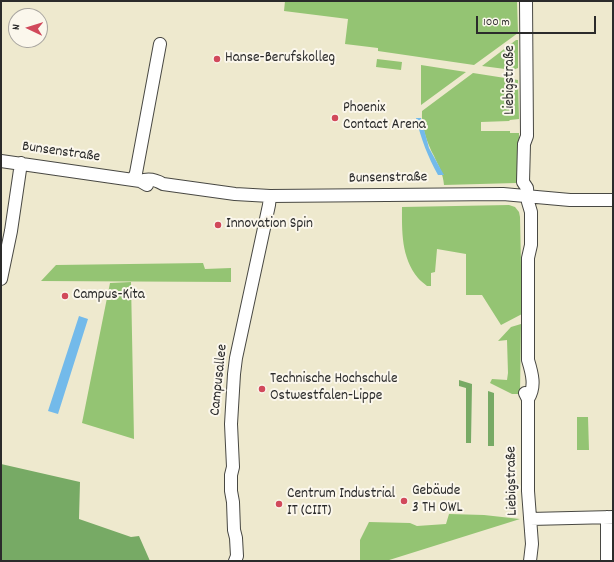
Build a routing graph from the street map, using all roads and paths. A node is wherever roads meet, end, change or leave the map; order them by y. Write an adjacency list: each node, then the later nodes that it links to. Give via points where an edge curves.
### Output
1 (526, 1): 6 (street, Liebigstraße, via 528,136 524,144 523,182)
2 (160, 44): 5 (street, via 136,173)
3 (1, 161): 4 (street, Bunsenstraße)
4 (21, 163): 5 (street, Bunsenstraße); 9 (street)
5 (137, 180): 7 (street, Bunsenstraße, via 150,186 163,184)
6 (527, 196): 7 (street, Bunsenstraße, via 503,194); 8 (street, Bunsenstraße); 11 (street, Liebigstraße, via 524,211 524,247 528,258 528,360 524,373 528,399)
7 (270, 200): 12 (street, Campusallee, via 234,374 231,491 236,538)
8 (613, 200)
9 (1, 278)
10 (610, 517): 11 (street); 14 (street)
11 (530, 519): 13 (street, Liebigstraße)
12 (235, 561)
13 (530, 561)
14 (607, 561)

